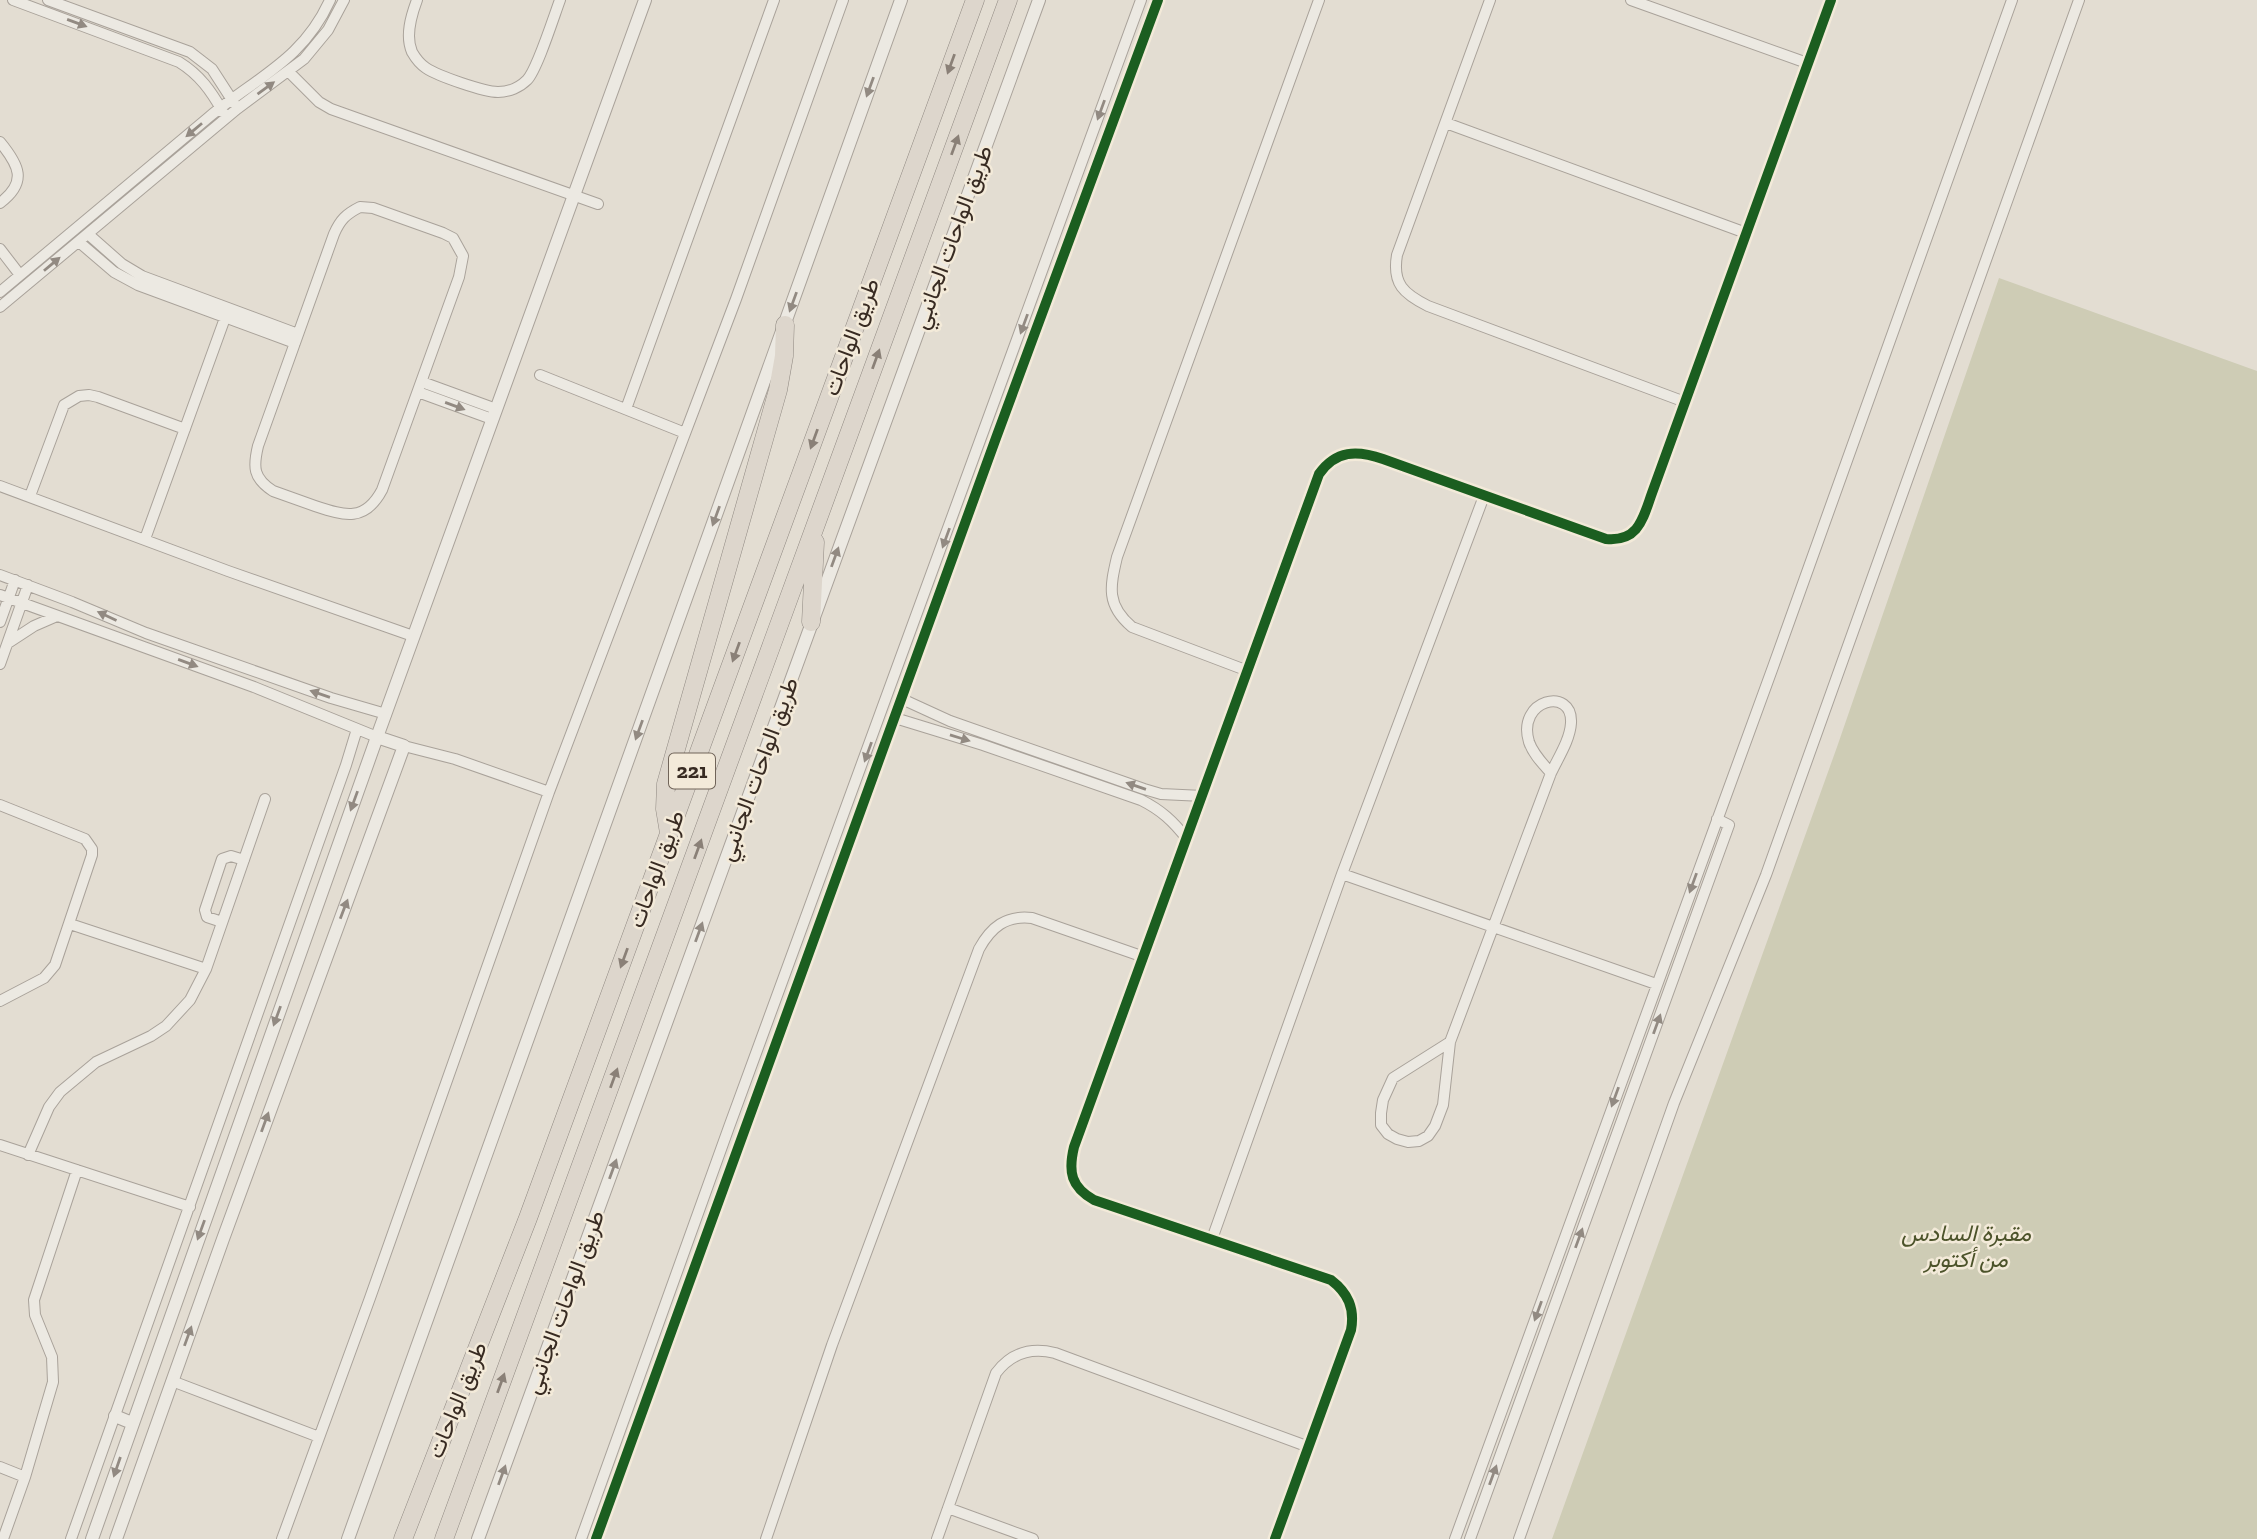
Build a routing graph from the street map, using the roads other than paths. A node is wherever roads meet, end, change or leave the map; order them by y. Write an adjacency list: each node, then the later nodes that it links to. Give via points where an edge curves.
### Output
1 (13, 0): 23 (street, one-way to 23)
2 (48, 0): 22 (street)
3 (330, 0): 28 (street, via 296,51)
4 (344, 0): 25 (street, via 317,45)
5 (417, 0): 6 (street, via 409,40 418,61 436,73 499,92 516,88 530,77)
6 (560, 0)
7 (645, 0): 33 (street)
8 (774, 0): 52 (street)
9 (843, 0): 55 (street)
10 (975, 0): 85 (highway, طريق الواحات / 221, one-way to 85)
11 (1008, 0): 59 (highway, طريق الواحات / 221, one-way to 11)
12 (1039, 0): 68 (street, طريق الواحات الجانبي, one-way to 12)
13 (1141, 0): 26 (street)
14 (1158, 0): 27 (street)
15 (1319, 0): 72 (street, via 1111,580 1114,603 1132,628)
16 (1490, 0): 31 (street)
17 (1631, 0): 24 (street)
18 (1831, 0): 24 (street)
19 (2012, 0): 41 (street)
20 (2079, 0): 137 (street, via 1766,875 1674,1103)
21 (896, 3): 47 (street, one-way to 47)
22 (178, 46): 23 (street); 28 (street, via 205,62)
23 (173, 59): 29 (street, via 199,76)
24 (1807, 64): 36 (street)
25 (289, 72): 28 (street, one-way to 25); 33 (street, via 331,109)
26 (1112, 79): 27 (street); 89 (street, one-way to 89)
27 (1127, 85): 73 (street)
28 (234, 104): 29 (street); 30 (street)
29 (220, 107): 30 (street); 40 (street, one-way to 40)
30 (227, 118): 37 (street)
31 (1446, 124): 36 (street); 51 (street, via 1397,255 1396,274 1408,295)
32 (0, 142): 34 (street, via 17,165 18,175 13,192)
33 (574, 195): 35 (street); 53 (street)
34 (0, 203)
35 (598, 204)
36 (1746, 233): 51 (street)
37 (88, 234): 38 (street); 42 (street, via 122,264)
38 (79, 242): 42 (street, via 123,278); 45 (street, one-way to 38)
39 (0, 249): 40 (street)
40 (20, 275): 43 (street)
41 (1908, 288): 44 (street); 84 (street)
42 (164, 290): 46 (street); 48 (street)
43 (0, 292)
44 (1921, 293)
45 (0, 307)
46 (225, 318): 48 (street); 54 (street)
47 (785, 325): 85 (highway, via 778,390 666,784); 124 (street, one-way to 124)
48 (297, 338): 50 (street, via 254,462 256,474 273,491 341,514 367,510 382,490); 50 (street, via 334,234 347,213 373,208 443,233 460,247 462,267)
49 (540, 374): 52 (street)
50 (420, 387): 53 (street)
51 (1685, 401): 58 (street, via 1640,524 1630,536 1606,539)
52 (626, 409): 55 (street)
53 (494, 414): 69 (street)
54 (186, 429): 57 (street, via 98,397 71,399); 60 (street)
55 (685, 433): 80 (street)
56 (0, 486): 57 (street)
57 (30, 496): 60 (street)
58 (1484, 496): 72 (street, via 1374,456 1360,453 1334,458 1319,474); 88 (street)
59 (816, 522): 68 (highway); 108 (highway, طريق الواحات / 221, one-way to 59)
60 (145, 539): 69 (street)
61 (0, 575): 62 (street)
62 (15, 580): 63 (street); 64 (street)
63 (28, 585): 65 (street); 74 (street, one-way to 63, via 146,633)
64 (4, 596): 65 (street); 67 (street)
65 (22, 603): 66 (street); 70 (street)
66 (57, 616): 70 (street); 76 (street, one-way to 76)
67 (0, 622)
68 (811, 622): 128 (street, طريق الواحات الجانبي, one-way to 68)
69 (413, 636): 74 (street)
70 (8, 643): 71 (street)
71 (0, 664)
72 (1248, 671): 81 (street)
73 (902, 699): 75 (street); 81 (street, one-way to 73, via 1144,789 950,721)
74 (386, 714): 77 (street)
75 (895, 718): 86 (street, one-way to 86, via 1141,800 1173,821); 90 (street)
76 (357, 729): 77 (street); 104 (street)
77 (377, 737): 78 (street); 112 (street, one-way to 112)
78 (404, 746): 80 (street); 110 (street, one-way to 78)
79 (1551, 773): 79 (street, via 1533,752 1527,733 1535,707 1555,701 1567,709 1571,723); 93 (street)
80 (549, 792): 113 (street)
81 (1203, 796): 86 (street)
82 (265, 799): 87 (street)
83 (0, 805): 92 (street, via 89,844 92,861)
84 (1717, 820): 96 (street, one-way to 96); 106 (street, one-way to 84, via 1729,825)
85 (669, 835): 107 (highway, طريق الواحات / 221, one-way to 107)
86 (1186, 839): 94 (street)
87 (244, 860): 91 (street); 91 (street, via 222,859 205,910 207,917)
88 (1342, 874): 93 (street); 109 (street)
89 (809, 911): 90 (street); 99 (street)
90 (824, 916): 100 (street)
91 (222, 922): 95 (street)
92 (70, 924): 95 (street); 97 (street, via 51,972)
93 (1492, 927): 96 (street); 98 (street)
94 (1144, 957): 109 (street, via 1074,1147 1071,1170 1083,1194 1094,1200); 131 (street, via 1032,918 1007,919 985,936 832,1345)
95 (206, 969): 102 (street, via 190,1000 166,1026 96,1062 60,1092)
96 (1656, 984): 105 (street, one-way to 105)
97 (1, 1000)
98 (1450, 1042): 98 (street, via 1393,1078 1381,1113 1381,1125 1388,1134 1419,1141 1435,1126 1443,1105)
99 (729, 1127): 100 (street); 129 (street)
100 (744, 1134): 130 (street)
101 (0, 1145): 102 (street)
102 (28, 1155): 103 (street)
103 (76, 1170): 104 (street); 116 (street, via 33,1300 54,1370)
104 (190, 1207): 111 (street)
105 (1575, 1210): 106 (street); 135 (street, one-way to 135)
106 (1588, 1215): 136 (street, one-way to 106)
107 (528, 1218): 108 (highway, via 538,1229); 118 (highway, طريق الواحات / 221)
108 (559, 1228): 127 (highway, طريق الواحات / 221, one-way to 108)
109 (1212, 1239): 114 (street, via 1331,1280 1351,1305 1352,1330)
110 (172, 1381): 113 (street); 122 (street)
111 (115, 1416): 112 (street); 120 (street)
112 (132, 1423): 121 (street, one-way to 121)
113 (318, 1437): 123 (street)
114 (1309, 1447): 117 (street, via 1055,1353 1034,1350 1009,1360 996,1373); 134 (street)
115 (0, 1467): 116 (street)
116 (25, 1477): 119 (street)
117 (948, 1508): 132 (street); 133 (street)
118 (411, 1516): 125 (highway); 126 (highway, طريق الواحات / 221)
119 (3, 1539)
120 (71, 1539)
121 (92, 1539)
122 (116, 1539)
123 (282, 1539)
124 (348, 1539)
125 (398, 1539)
126 (403, 1539)
127 (443, 1539)
128 (478, 1539)
129 (581, 1539)
130 (596, 1539)
131 (766, 1539)
132 (937, 1539)
133 (1034, 1539)
134 (1275, 1539)
135 (1455, 1539)
136 (1470, 1539)
137 (1519, 1539)

